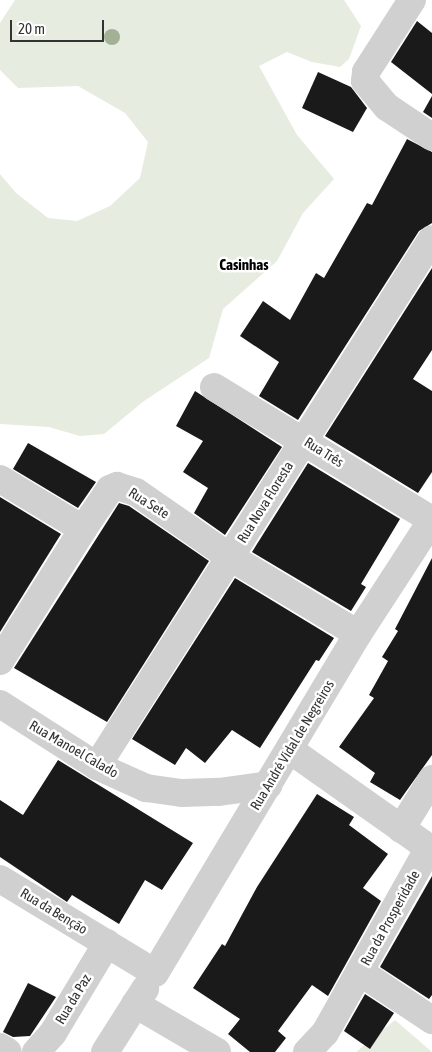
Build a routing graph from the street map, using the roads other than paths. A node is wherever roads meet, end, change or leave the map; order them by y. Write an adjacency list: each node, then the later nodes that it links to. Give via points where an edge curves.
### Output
1 (412, 0): 2 (street, via 366,72 368,88 378,100)
2 (432, 137)
3 (432, 239): 5 (street, Rua Nova Floresta)
4 (214, 387): 5 (street, Rua Três)
5 (304, 439): 7 (street, Rua Três); 9 (street, Rua Nova Floresta)
6 (0, 480): 8 (street)
7 (432, 520): 10 (street, Rua André Vidal de Negreiros)
8 (83, 529): 9 (street, Rua Sete, via 110,489 126,488); 11 (street, Rua Sete)
9 (230, 557): 10 (street, Rua Sete); 14 (street, Rua Nova Floresta)
10 (358, 634): 13 (street, Rua André Vidal de Negreiros)
11 (0, 661)
12 (0, 704): 14 (street, Rua Manoel Calado)
13 (290, 750): 16 (street, Rua André Vidal de Negreiros); 17 (street, Rua da Prosperidade)
14 (97, 766): 16 (street, Rua Manoel Calado, via 146,788 182,793)
15 (432, 779): 17 (street)
16 (269, 785): 22 (street, Rua André Vidal de Negreiros)
17 (401, 829): 18 (street, Rua da Prosperidade)
18 (430, 849): 21 (street, Rua da Prosperidade)
19 (0, 879): 20 (street, Rua da Benção)
20 (107, 944): 22 (street); 27 (street, Rua da Paz, via 53,1033)
21 (360, 972): 24 (street); 30 (street, Rua da Prosperidade, via 325,1033)
22 (155, 973): 23 (street, Rua André Vidal de Negreiros)
23 (135, 1004): 28 (street, Rua André Vidal de Negreiros); 29 (street)
24 (432, 1020)
25 (0, 1047): 26 (street)
26 (8, 1052)
27 (36, 1052)
28 (105, 1052)
29 (217, 1052)
30 (307, 1052)

